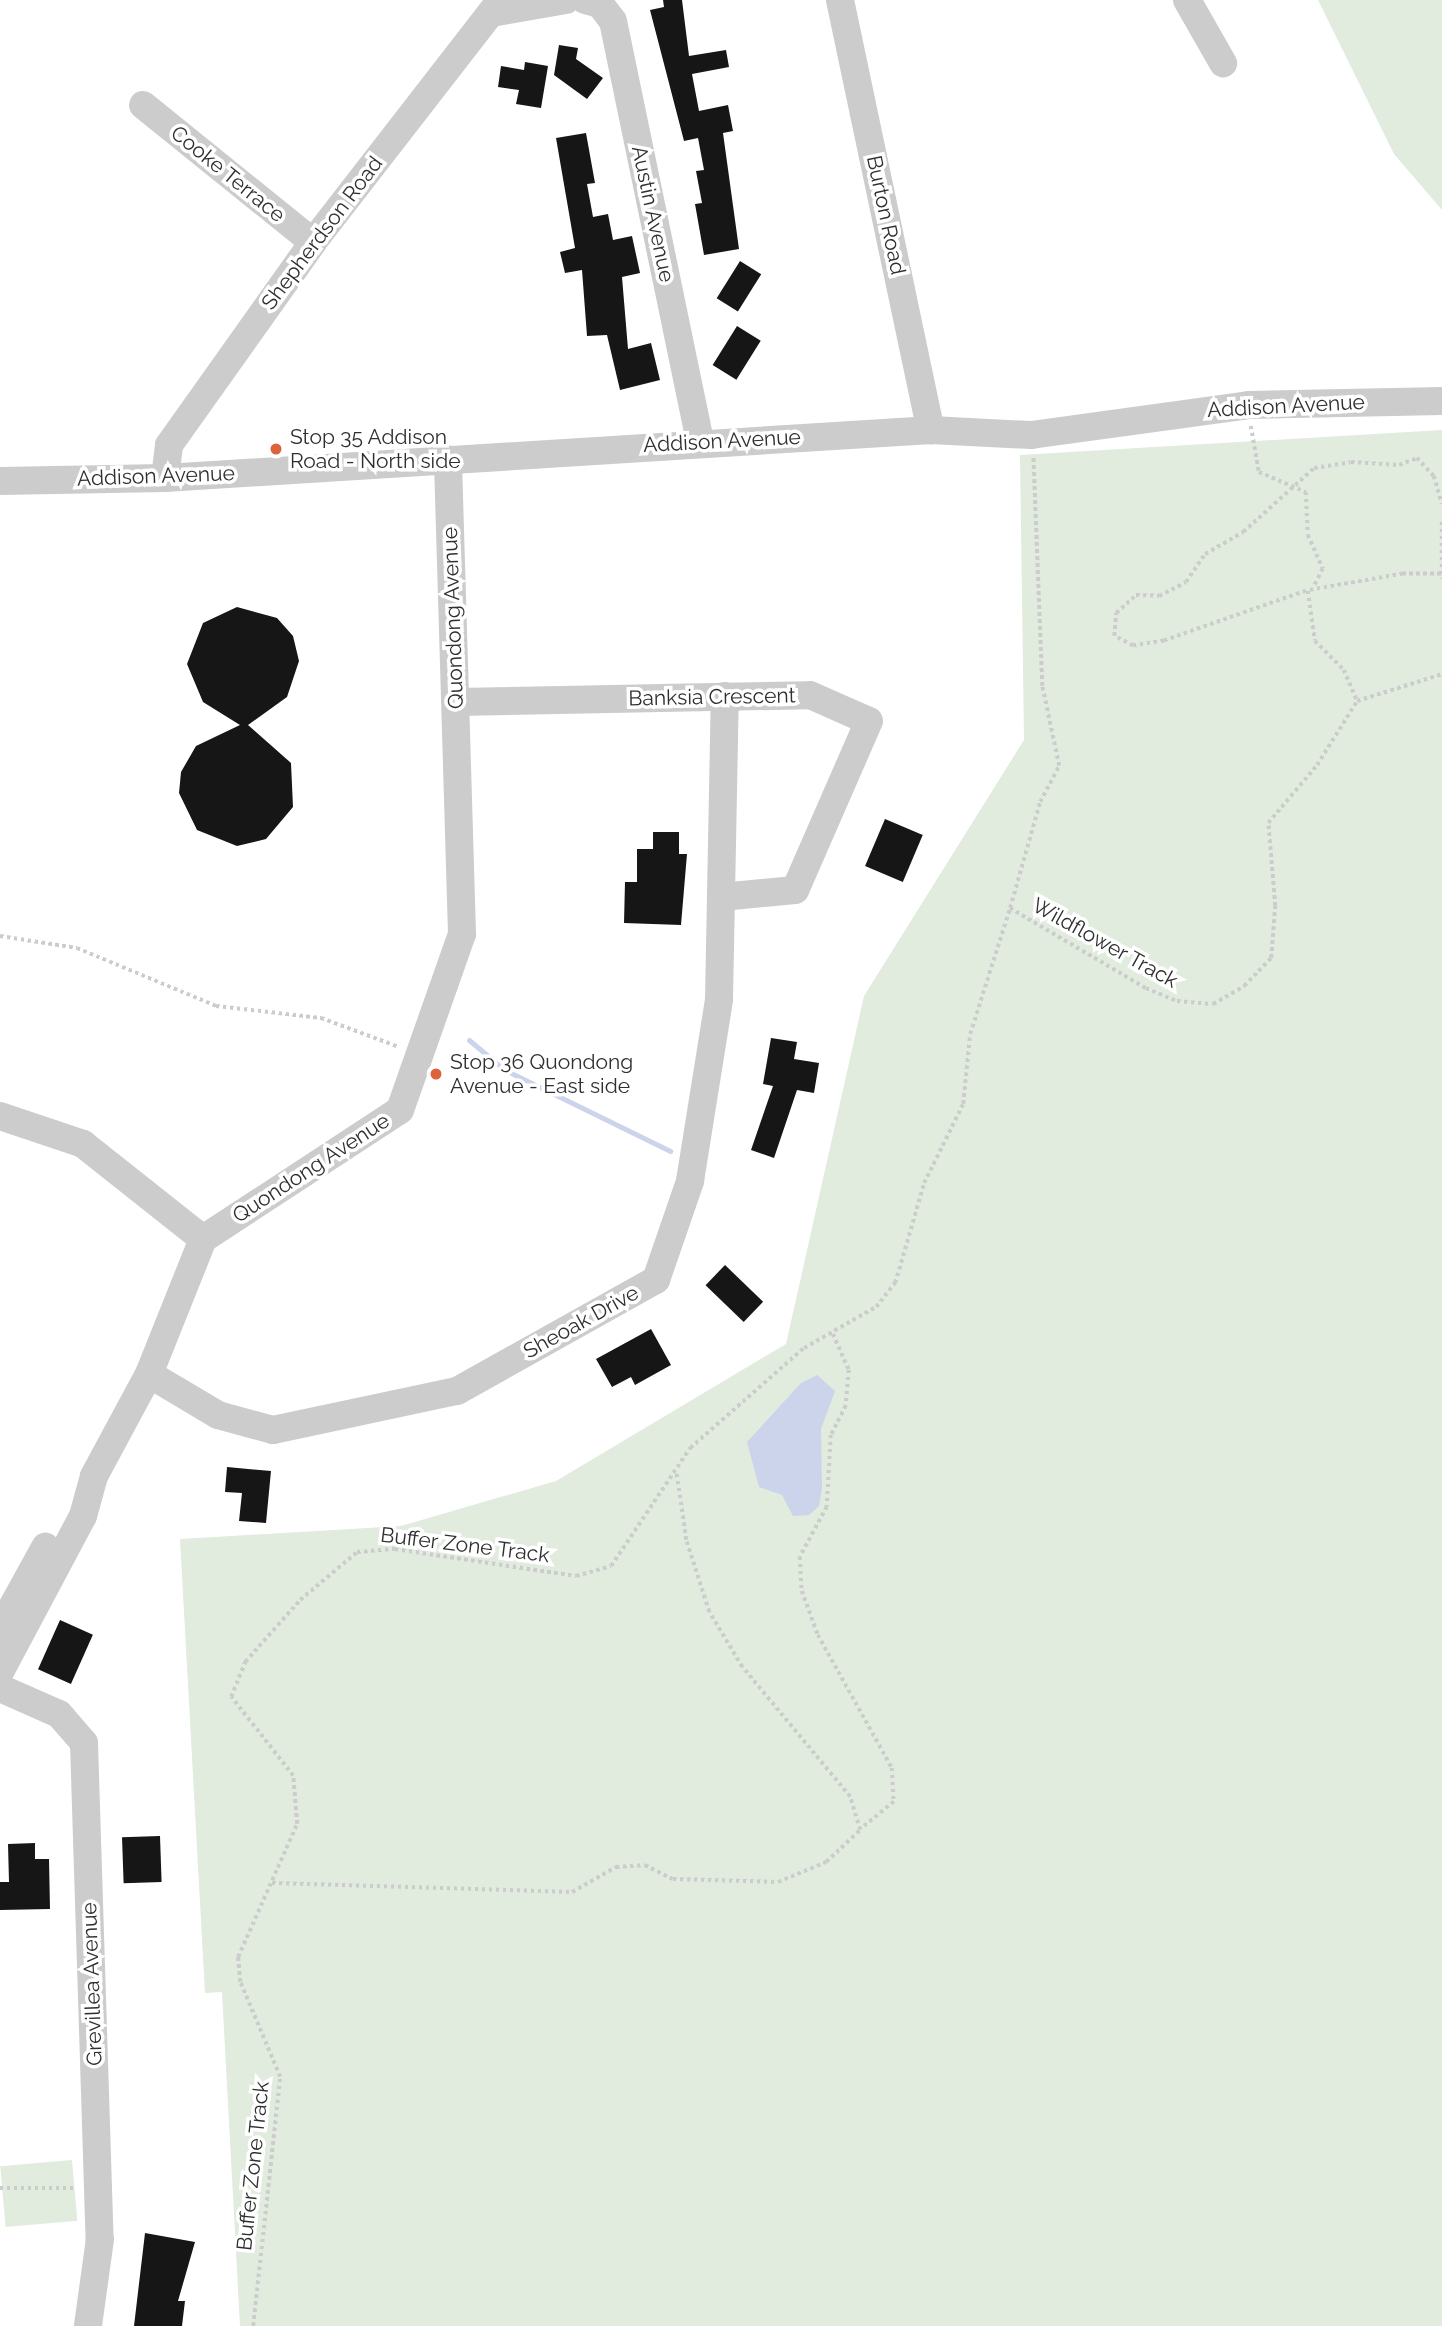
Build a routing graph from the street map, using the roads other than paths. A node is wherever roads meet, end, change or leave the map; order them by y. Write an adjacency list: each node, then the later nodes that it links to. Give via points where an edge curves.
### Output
1 (566, 0): 5 (street)
2 (585, 0): 11 (street, Austin Avenue, via 600,4 613,21)
3 (840, 0): 10 (street, Burton Road)
4 (1187, 0): 6 (street)
5 (496, 6): 8 (street, Shepherdson Road)
6 (1223, 62)
7 (143, 105): 8 (street, Cooke Terrace)
8 (313, 242): 13 (street, Shepherdson Road, via 169,445)
9 (1442, 401): 10 (street, Addison Avenue, via 1249,405 1031,435)
10 (931, 430): 11 (street, Addison Avenue)
11 (700, 442): 12 (street, Addison Avenue)
12 (449, 458): 13 (street, Addison Avenue); 16 (street, Quondong Avenue)
13 (164, 478): 14 (street, Addison Avenue)
14 (0, 481)
15 (725, 696): 16 (street, Banksia Crescent); 17 (street, Sheoak Drive); 17 (street, Banksia Crescent, via 810,695 872,726 795,890)
16 (456, 702): 19 (street, Quondong Avenue, via 462,934 400,1110)
17 (721, 897): 20 (street, Sheoak Drive, via 719,999 690,1181 656,1280 457,1391 273,1430 218,1415)
18 (0, 1116): 19 (street, via 82,1144)
19 (203, 1239): 20 (street)
20 (149, 1374): 21 (street)
21 (94, 1476): 22 (street, via 65,1510); 23 (street, via 82,1516)
22 (0, 1629)
23 (0, 1672)
24 (0, 1688): 25 (street, Grevillea Avenue, via 59,1714 84,1743 100,2239)
25 (88, 2326)

